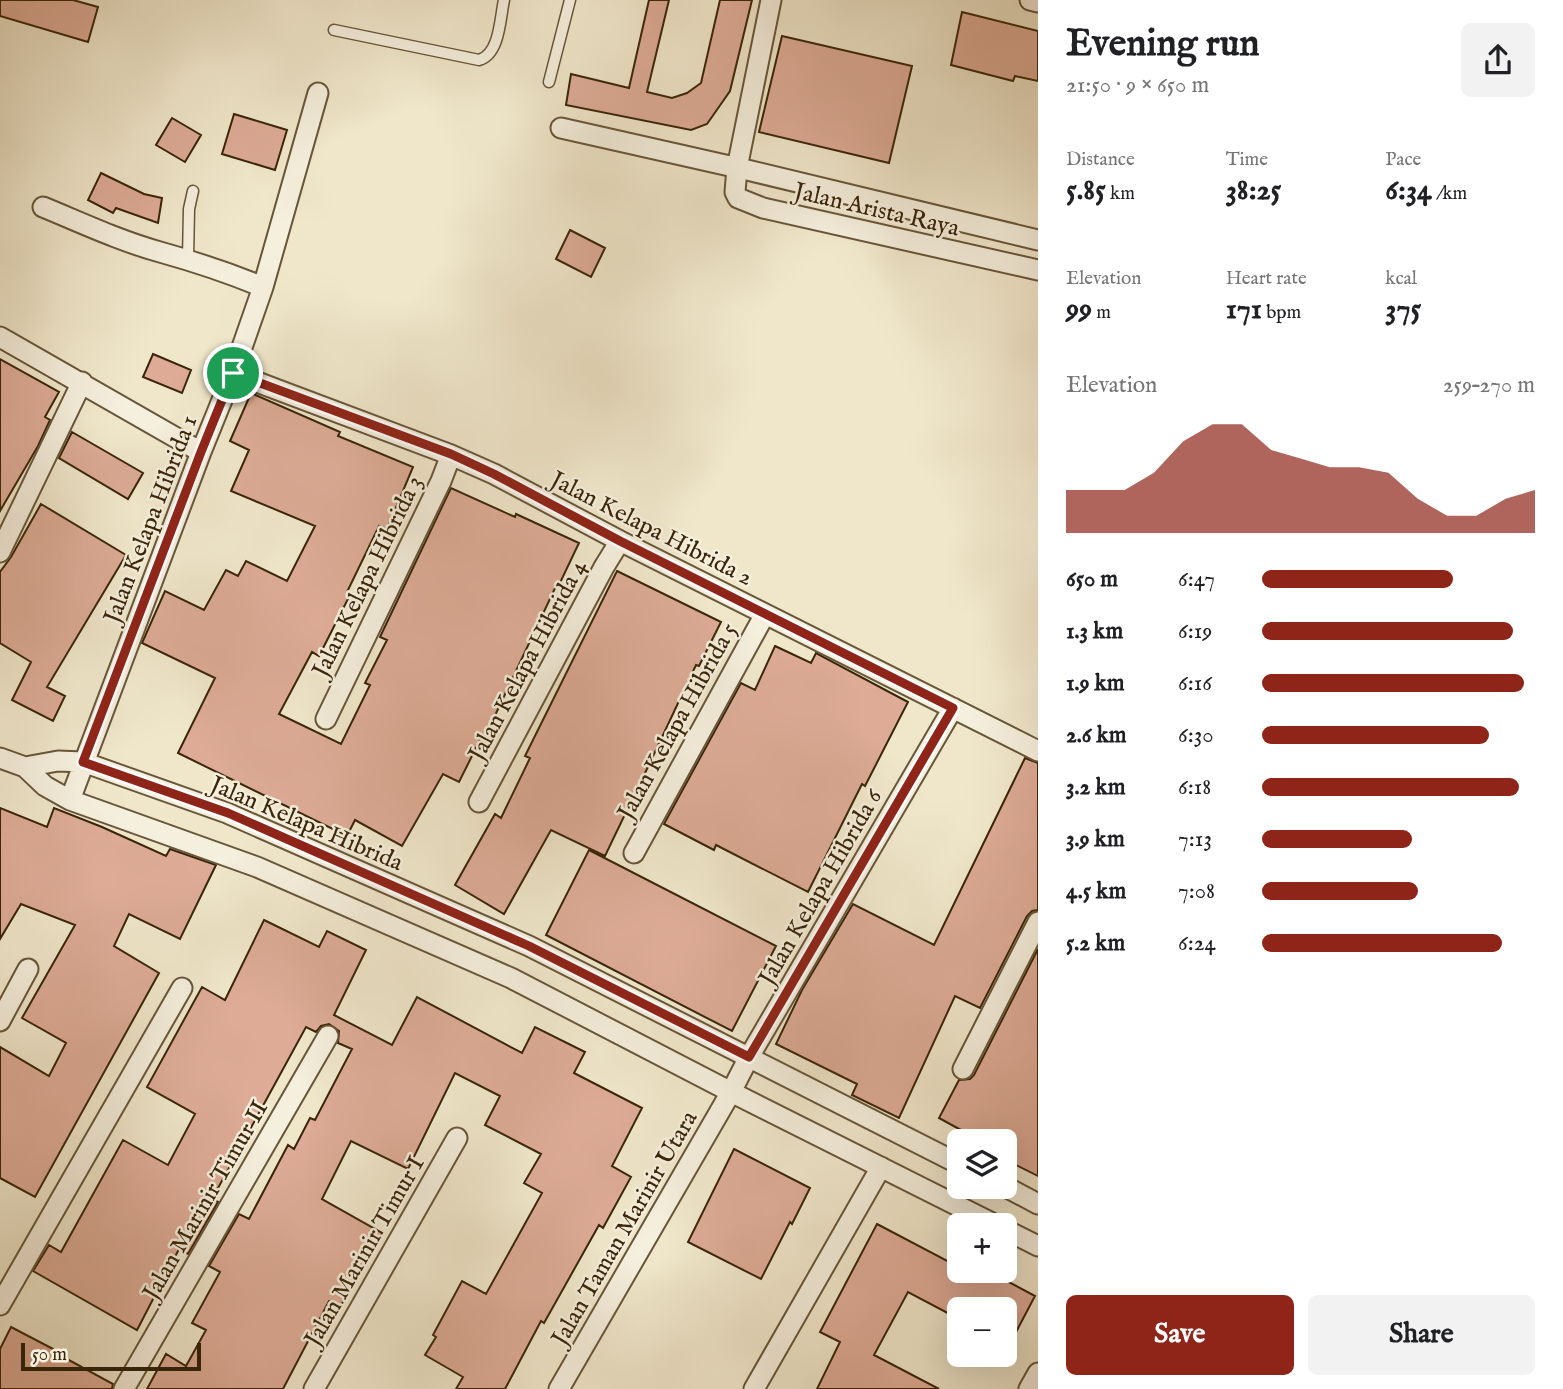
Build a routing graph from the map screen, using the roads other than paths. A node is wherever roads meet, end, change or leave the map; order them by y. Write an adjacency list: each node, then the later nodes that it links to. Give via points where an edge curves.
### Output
1 (504, 0): 6 (lane, via 493,49 480,60)
2 (570, 0): 7 (lane)
3 (771, 0): 10 (street, Jalan Arista Raya)
4 (1030, 0): 5 (street)
5 (1038, 2)
6 (334, 30)
7 (549, 82)
8 (318, 93): 16 (street, Jalan Kelapa Hibrida 1)
9 (561, 128): 10 (street)
10 (737, 168): 13 (street, Jalan Arista Raya); 15 (street, Jalan Arista Raya, via 735,192 742,202)
11 (193, 191): 14 (lane)
12 (43, 207): 14 (street)
13 (1038, 240)
14 (188, 259): 16 (street)
15 (1038, 270)
16 (263, 287): 18 (street, Jalan Kelapa Hibrida 1)
17 (0, 337): 19 (street)
18 (233, 373): 20 (street, Jalan Kelapa Hibrida 1); 21 (street, Jalan Kelapa Hibrida 2)
19 (82, 382): 20 (street); 22 (street)
20 (201, 452): 30 (street, Jalan Kelapa Hibrida 1)
21 (451, 454): 23 (street, Jalan Kelapa Hibrida 2); 27 (street, Jalan Kelapa Hibrida 3)
22 (6, 525): 24 (street)
23 (620, 541): 25 (street, Jalan Kelapa Hibrida 2); 33 (street, Jalan Kelapa Hibrida 4)
24 (0, 552)
25 (765, 614): 26 (street, Jalan Kelapa Hibrida 2); 34 (street, Jalan Kelapa Hibrida 5)
26 (953, 708): 28 (street, Jalan Kelapa Hibrida 2); 40 (street, Jalan Kelapa Hibrida 6)
27 (326, 719)
28 (1038, 751)
29 (0, 758): 31 (street)
30 (83, 762): 31 (street, Jalan Kelapa Hibrida); 32 (street, Jalan Kelapa Hibrida 1); 40 (street, Jalan Kelapa Hibrida, via 228,813 504,935)
31 (25, 767): 32 (street)
32 (70, 800): 42 (street, via 257,867 511,978)
33 (479, 802)
34 (634, 853)
35 (1038, 922): 41 (street)
36 (28, 969): 38 (street)
37 (182, 988): 51 (street)
38 (0, 1021)
39 (328, 1036): 53 (street, Jalan Marinir Timur II)
40 (749, 1057): 42 (street, Jalan Kelapa Hibrida 6); 44 (street, Jalan Kelapa Hibrida)
41 (963, 1069)
42 (731, 1092): 45 (street); 55 (street, Jalan Taman Marinir Utara)
43 (457, 1138): 54 (street, Jalan Marinir Timur I)
44 (947, 1158)
45 (881, 1167): 48 (street); 56 (street)
46 (1017, 1193): 47 (street)
47 (1038, 1204)
48 (972, 1213)
49 (1017, 1236): 50 (street)
50 (1038, 1246)
51 (0, 1305)
52 (1038, 1373): 57 (street)
53 (124, 1389)
54 (314, 1389)
55 (559, 1389)
56 (754, 1389)
57 (1029, 1389)

